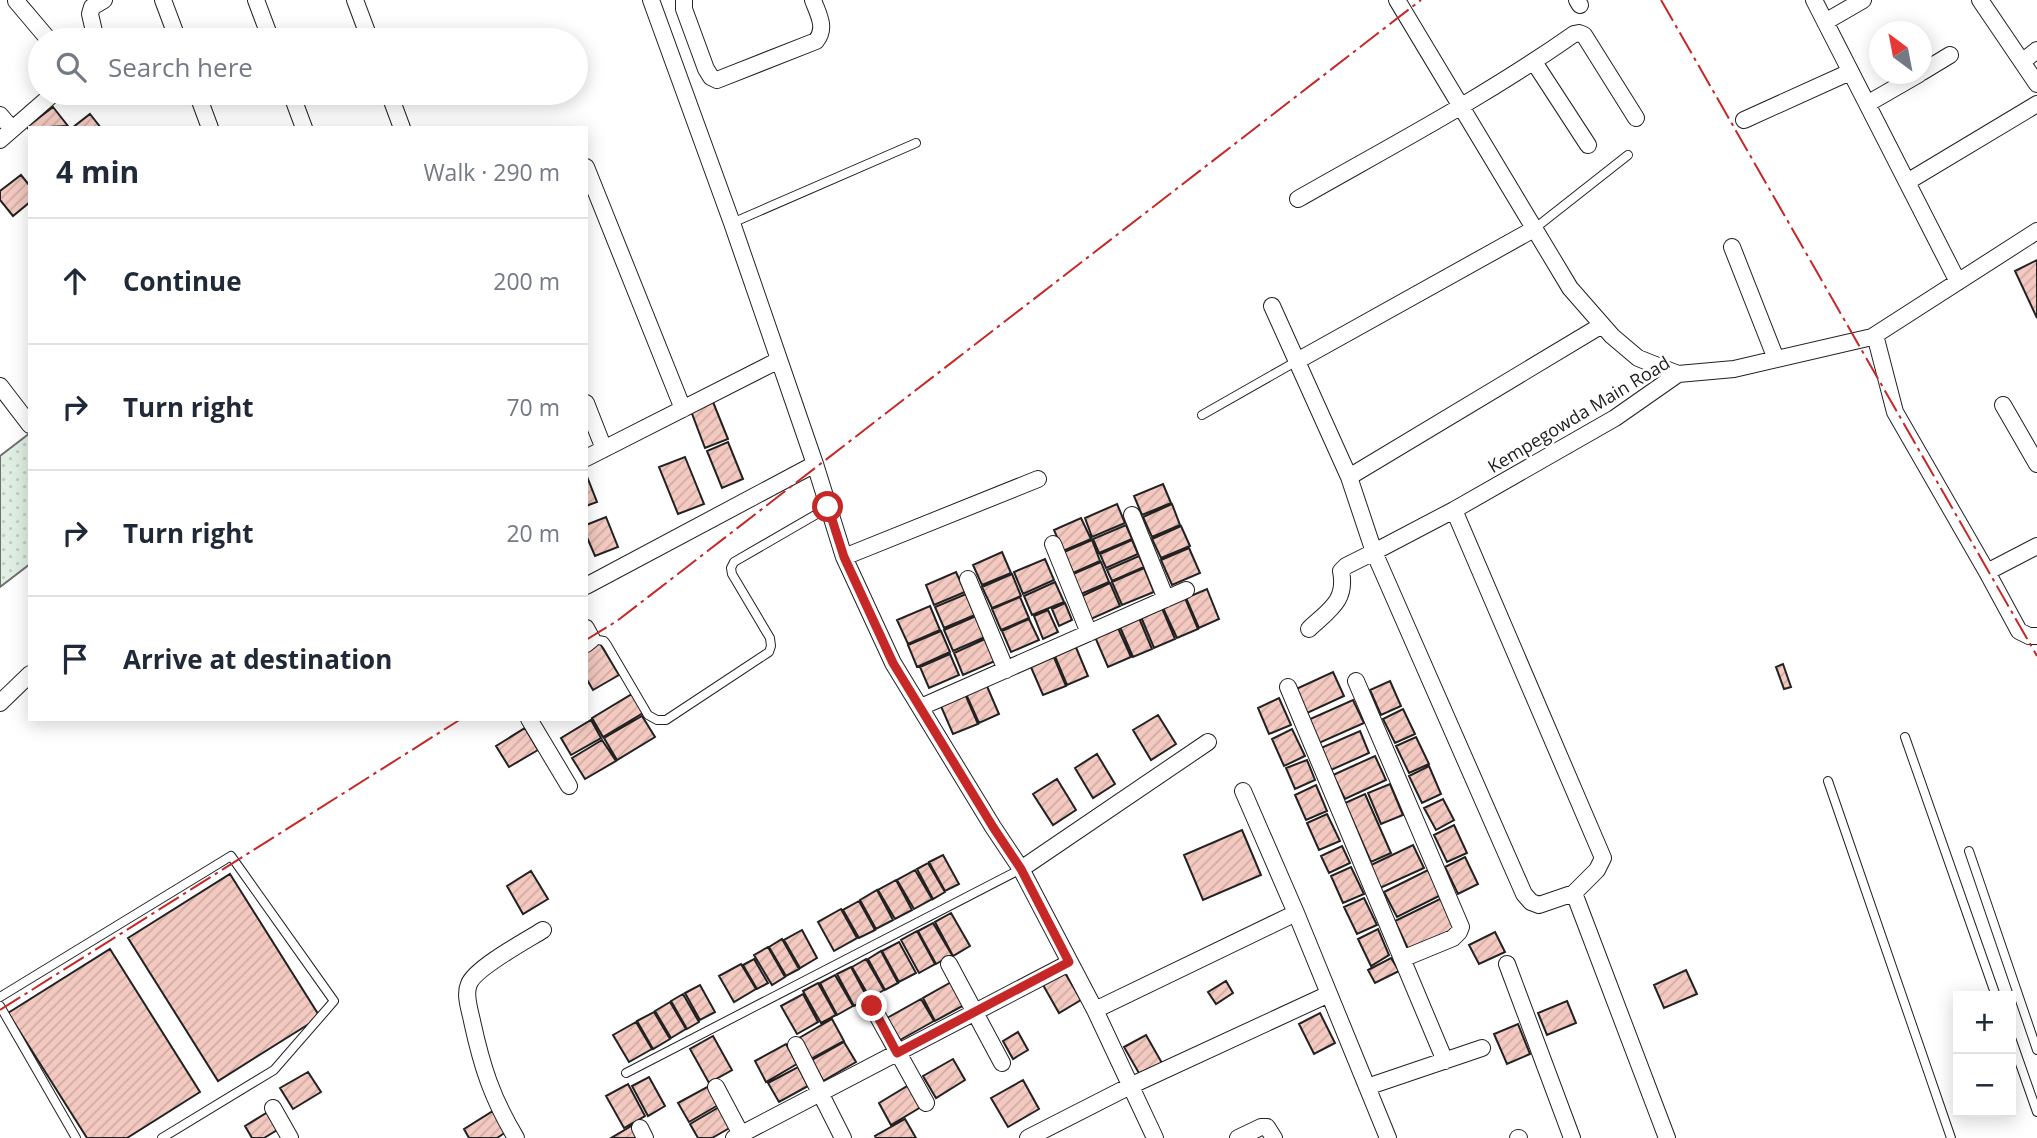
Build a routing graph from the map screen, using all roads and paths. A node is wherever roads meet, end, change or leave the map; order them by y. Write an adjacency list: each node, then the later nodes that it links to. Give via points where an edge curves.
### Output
1 (104, 0): 16 (street, via 92,7)
2 (163, 0): 17 (street)
3 (256, 0): 18 (street)
4 (355, 0): 19 (street)
5 (650, 0): 13 (street)
6 (813, 0): 12 (street, via 822,26 816,41 717,80 706,69)
7 (1814, 0): 14 (street)
8 (1863, 0): 14 (street)
9 (1980, 0): 23 (street)
10 (16, 1): 15 (street)
11 (1400, 1): 34 (street)
12 (684, 5): 13 (street)
13 (657, 19): 48 (street)
14 (1825, 22): 25 (street)
15 (39, 28)
16 (93, 28)
17 (174, 28)
18 (266, 28)
19 (366, 28)
20 (2037, 50): 23 (street)
21 (1950, 55): 24 (street)
22 (1534, 62): 34 (street); 36 (street, via 1574,34 1584,35); 43 (street)
23 (2022, 62): 27 (street)
24 (1932, 66)
25 (1850, 72): 28 (street); 37 (street)
26 (1901, 84): 28 (street)
27 (2037, 84)
28 (1867, 104): 46 (street)
29 (2037, 104): 46 (street)
30 (40, 105): 41 (street)
31 (201, 105): 38 (street)
32 (295, 105): 39 (street)
33 (394, 105): 40 (street)
34 (1461, 107): 47 (street); 49 (street)
35 (0, 116): 41 (street)
36 (1636, 117)
37 (1744, 120)
38 (209, 126)
39 (303, 126)
40 (401, 126)
41 (6, 135)
42 (916, 143): 48 (lane)
43 (1588, 145)
44 (1628, 155): 49 (lane)
45 (588, 172): 63 (street)
46 (1907, 182): 52 (street)
47 (1298, 199)
48 (732, 223): 57 (street)
49 (1535, 229): 54 (street, via 1570,288); 58 (street)
50 (2037, 232): 52 (street, Kempegowda Main Road)
51 (1731, 247): 56 (street)
52 (1958, 282): 55 (street, Kempegowda Main Road)
53 (1272, 306): 58 (street)
54 (1602, 325): 59 (street, via 1638,358); 70 (street)
55 (1875, 335): 56 (street, Kempegowda Main Road); 79 (street, via 1895,412)
56 (1776, 359): 59 (street, Kempegowda Main Road, via 1734,369)
57 (779, 360): 63 (street); 68 (street)
58 (1297, 361): 64 (lane); 70 (street)
59 (1678, 374): 73 (street, Kempegowda Main Road, via 1615,418)
60 (0, 386): 65 (street)
61 (2003, 405): 69 (street)
62 (588, 407): 66 (street)
63 (683, 409): 66 (street)
64 (1202, 415)
65 (28, 422)
66 (604, 449): 67 (street)
67 (588, 457)
68 (815, 464): 72 (street); 81 (street)
69 (2037, 464)
70 (1349, 477): 77 (street)
71 (1038, 479): 78 (street)
72 (828, 507): 78 (street); 87 (lane, via 734,562 732,574 770,638 769,652 666,720 648,715 604,641)
73 (1454, 510): 77 (street, Kempegowda Main Road); 102 (street, via 1603,858)
74 (1132, 515): 83 (street)
75 (1053, 544): 85 (street)
76 (2037, 546): 79 (street)
77 (1374, 552): 84 (street, Kempegowda Main Road, via 1341,571 1344,585 1340,598); 102 (street, via 1524,894 1539,905)
78 (844, 557): 93 (street, via 893,663)
79 (1987, 572): 86 (street, via 2019,631)
80 (968, 579): 88 (street)
81 (588, 585)
82 (1186, 590): 83 (street)
83 (1166, 599): 85 (street)
84 (1309, 629)
85 (1089, 633): 88 (street)
86 (2037, 636)
87 (588, 637)
88 (1006, 670): 93 (street)
89 (28, 676): 92 (street)
90 (1356, 681): 105 (street, via 1461,927 1453,937)
91 (1288, 687): 105 (street)
92 (0, 703)
93 (921, 707): 101 (street)
94 (530, 721): 98 (street)
95 (1905, 737): 109 (lane)
96 (1208, 742): 101 (street)
97 (1828, 781): 144 (lane)
98 (569, 786)
99 (1243, 791): 103 (street)
100 (1969, 851): 118 (lane)
101 (1021, 869): 106 (street); 123 (lane)
102 (1574, 893): 143 (street)
103 (1296, 913): 110 (street); 114 (street)
104 (543, 930): 135 (street, via 479,971 469,983 467,996 482,1067)
105 (1402, 959): 121 (street)
106 (1069, 962): 114 (street); 115 (street)
107 (949, 964): 115 (street)
108 (1507, 964): 142 (street)
109 (1994, 991)
110 (1329, 994): 124 (street); 126 (street)
111 (0, 997): 133 (lane, via 231,856 334,1002 274,1070)
112 (0, 1006): 132 (lane)
113 (872, 1006): 120 (street)
114 (1095, 1010): 124 (street)
115 (975, 1012): 120 (street); 122 (street)
116 (796, 1045): 127 (street)
117 (1482, 1048): 121 (street)
118 (2037, 1050)
119 (2016, 1052): 130 (lane)
120 (897, 1053): 127 (street); 128 (street)
121 (1445, 1061): 126 (street)
122 (1002, 1063)
123 (626, 1073)
124 (1130, 1086): 137 (street); 138 (street)
125 (716, 1087): 131 (street)
126 (1367, 1087): 141 (street)
127 (820, 1093): 131 (street); 136 (street)
128 (926, 1103)
129 (273, 1108): 134 (street)
130 (2037, 1112)
131 (739, 1137)
132 (76, 1138)
133 (162, 1138)
134 (290, 1138)
135 (516, 1138)
136 (843, 1138)
137 (1028, 1138)
138 (1155, 1138)
139 (1238, 1138): 140 (street, via 1261,1127)
140 (1274, 1138)
141 (1388, 1138)
142 (1572, 1138)
143 (1667, 1138)
144 (1951, 1138)

